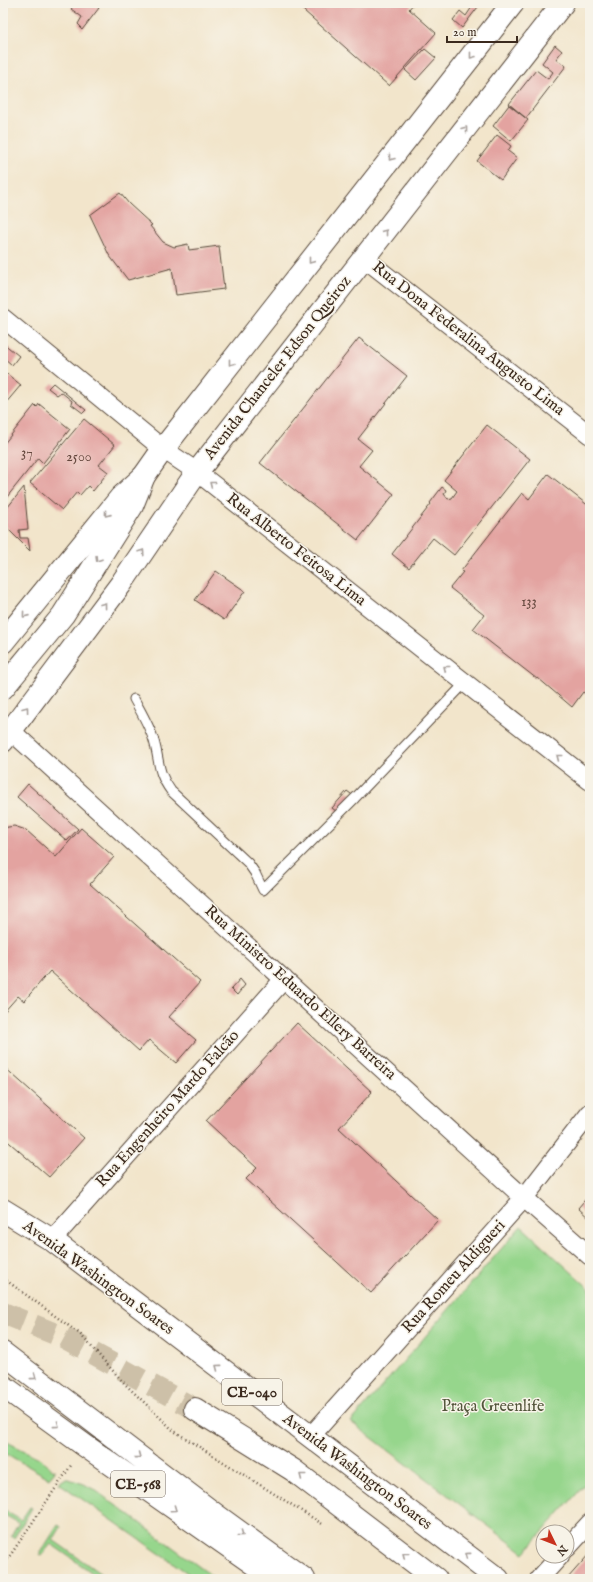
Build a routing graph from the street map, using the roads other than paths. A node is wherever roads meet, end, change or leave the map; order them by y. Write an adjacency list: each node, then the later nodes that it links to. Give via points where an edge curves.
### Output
1 (513, 3): 6 (main road, one-way to 6)
2 (561, 5): 3 (main road, Avenida Chanceler Edson Queiroz, one-way to 2)
3 (364, 258): 5 (street, Rua Dona Federalina Augusto Lima); 7 (main road, Avenida Chanceler Edson Queiroz)
4 (3, 318): 6 (street, Rua Alberto Feitosa Lima)
5 (590, 435)
6 (163, 449): 7 (street, Rua Alberto Feitosa Lima); 8 (main road)
7 (197, 472): 10 (street, Rua Alberto Feitosa Lima, one-way to 7); 13 (main road, Avenida Chanceler Edson Queiroz, one-way to 7, via 120,584)
8 (144, 476): 9 (main road, one-way to 9, via 121,497); 11 (main road, one-way to 11, via 132,506 63,615)
9 (3, 642)
10 (465, 683): 12 (lane, via 263,890 248,863 166,785 154,739); 14 (street, Rua Alberto Feitosa Lima, one-way to 10)
11 (3, 688)
12 (134, 699)
13 (7, 736): 15 (street, Rua Ministro Eduardo Ellery Barreira)
14 (590, 781)
15 (284, 979): 17 (street, Rua Ministro Eduardo Ellery Barreira); 19 (street, Rua Engenheiro Mardo Falcão)
16 (590, 1113): 17 (street, Rua Romeu Aldigueri)
17 (524, 1198): 20 (street, Rua Ministro Eduardo Ellery Barreira); 24 (street, Rua Romeu Aldigueri)
18 (3, 1210): 19 (main road, Avenida Washington Soares / CE-040)
19 (52, 1240): 24 (main road, Avenida Washington Soares / CE-040, one-way to 19)
20 (590, 1256)
21 (3, 1353): 29 (main road, one-way to 29)
22 (3, 1386): 28 (main road, CE-568, one-way to 28)
23 (195, 1409): 30 (main road, one-way to 23, via 293,1470)
24 (312, 1436): 31 (main road, Avenida Washington Soares / CE-040, one-way to 24)
25 (590, 1523): 26 (street)
26 (575, 1539)
27 (553, 1564): 32 (street)
28 (275, 1579)
29 (304, 1579)
30 (436, 1579)
31 (498, 1579)
32 (540, 1579)

